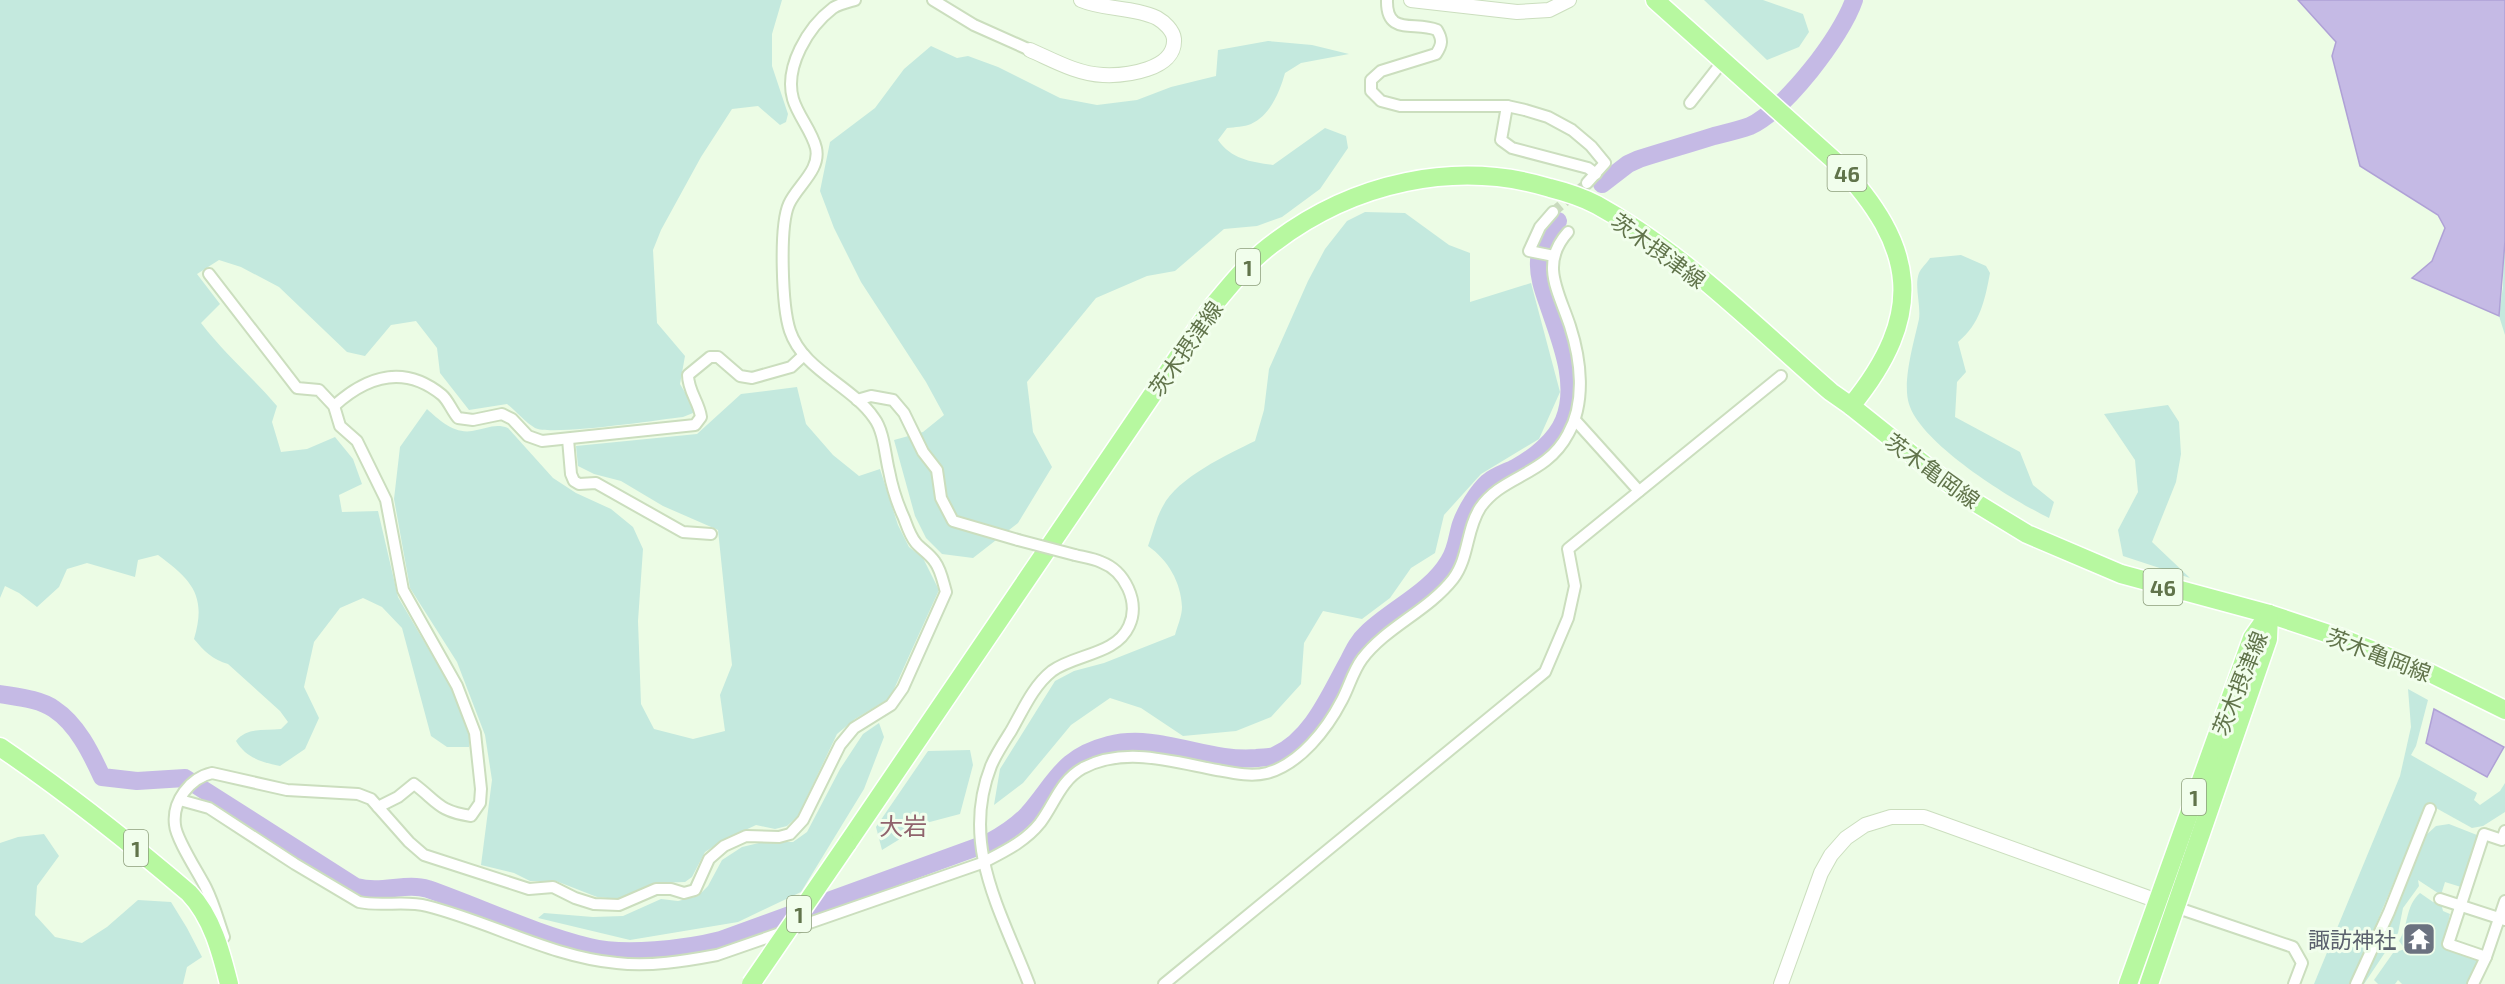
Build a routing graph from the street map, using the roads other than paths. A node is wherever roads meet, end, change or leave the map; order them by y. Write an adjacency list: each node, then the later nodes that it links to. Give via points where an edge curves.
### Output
1 (855, 0): 18 (street, via 835,6 819,21 796,59 790,84 817,158 789,204 783,240 789,328)
2 (933, 0): 8 (street, via 974,25)
3 (1081, 0): 8 (street, via 1156,18 1170,28 1174,37 1168,56 1143,70 1101,75 1072,69)
4 (1387, 0): 11 (street, via 1386,13 1394,22 1427,26 1437,30 1442,39 1436,54 1381,71 1371,80 1371,91 1380,101 1400,106)
5 (1411, 0): 6 (street, via 1517,12 1549,10)
6 (1569, 0)
7 (1655, 0): 9 (main road, 46)
8 (1030, 50)
9 (1723, 61): 10 (street); 22 (main road, 46, via 1837,163 1869,199 1890,236 1902,284 1902,307 1881,367)
10 (1690, 103)
11 (1507, 106): 12 (street, via 1548,117 1572,130 1605,162); 12 (street, via 1501,140 1512,148 1588,168)
12 (1596, 174): 13 (street)
13 (1587, 183)
14 (1552, 212): 16 (street, via 1529,251)
15 (1568, 232): 16 (street)
16 (1552, 256): 23 (street, via 1553,275 1571,329 1581,382)
17 (209, 274): 21 (street, via 297,388 319,390)
18 (804, 355): 20 (street); 24 (street, via 791,367 752,378 740,376 718,357 710,357 688,375 701,417 695,425)
19 (1780, 376): 25 (street)
20 (857, 400): 31 (street, via 876,419 903,518 914,542 935,562 946,592 903,688 891,705 854,728 840,745 803,820 790,834 746,836 724,846 709,859 695,890 684,893 656,889 619,904 594,904 553,887 529,888 424,855); 34 (street, bridge, via 871,396 893,400 904,413 923,452 937,470 941,498 953,521 1102,562 1123,579 1130,591 1129,627 1117,642 1057,668 1035,688 991,765 978,824)
21 (334, 406): 24 (street, via 364,383 384,377 404,378 444,396 458,418 473,420 502,414 528,436 543,441); 31 (street, via 339,426 357,441 386,500 404,590 457,686 475,733 481,789 480,803 471,816 450,813 414,784)
22 (1851, 406): 27 (main road, 茨木亀岡線 / 46, via 1973,501 2027,534 2121,574); 43 (main road, 茨木摂津線 / 1, bridge, via 1656,243 1594,204 1565,192 1504,178 1452,175 1397,184 1334,205 1273,243 1212,307)
23 (1575, 420): 25 (street); 34 (street, via 1550,458 1498,490 1481,508 1455,577 1373,647 1361,661 1331,720 1298,756 1268,773 1255,774 1126,756 1103,760 1082,769 1060,787 1039,823 1013,847)
24 (568, 439): 26 (street, via 574,481 596,483 684,532)
25 (1639, 491): 45 (street, via 1568,549 1575,586 1568,618 1545,672)
26 (711, 534)
27 (2269, 614): 28 (main road, 茨木亀岡線 / 46, via 2408,664); 36 (main road, 茨木摂津線 / 1, via 2252,638); 39 (main road, 茨木摂津線 / 1, via 2268,639)
28 (2505, 711)
29 (0, 747): 42 (main road, 1, via 115,830 189,893 210,924)
30 (182, 795): 31 (street, via 201,775 212,772 287,790 358,794); 34 (street, via 359,902 415,903 564,952 619,964 686,961 717,955); 42 (street, via 175,826 213,905 229,954)
31 (378, 807)
32 (2426, 813): 50 (street, via 2389,912)
33 (2505, 831): 38 (street, via 2502,840 2484,834)
34 (982, 860): 44 (street)
35 (2440, 899): 38 (street)
36 (2157, 900): 39 (street); 46 (street, via 1924,817 1891,817 1864,825 1831,855); 47 (main road, 茨木摂津線 / 1)
37 (2505, 901): 40 (street)
38 (2461, 905): 40 (street); 41 (street, via 2448,944)
39 (2175, 907): 48 (main road, 茨木摂津線 / 1); 49 (street, via 2293,947 2302,963)
40 (2502, 920): 41 (street)
41 (2486, 957): 51 (street)
42 (229, 982)
43 (753, 984)
44 (1029, 984)
45 (1164, 984)
46 (1781, 984)
47 (2128, 984)
48 (2149, 984)
49 (2294, 984)
50 (2356, 984)
51 (2473, 984)

